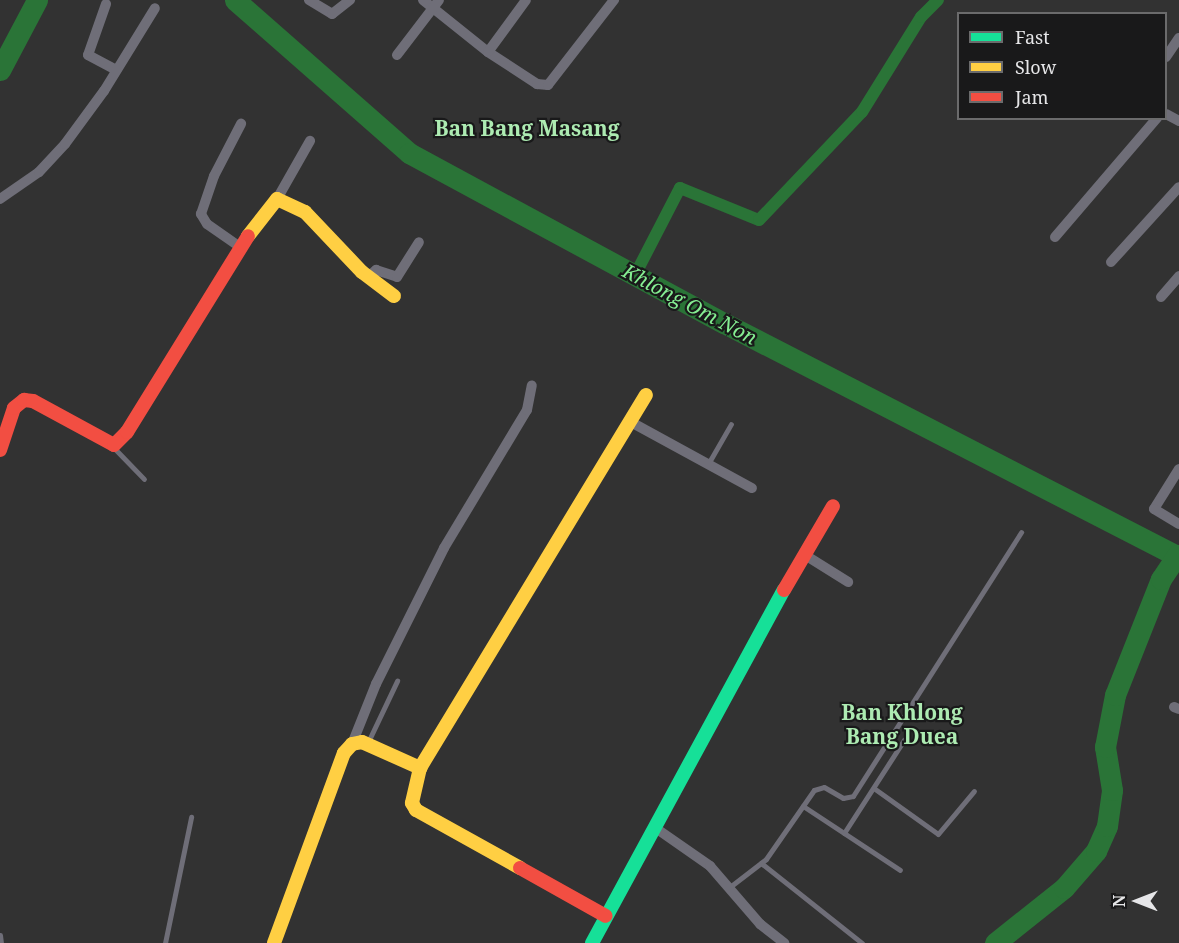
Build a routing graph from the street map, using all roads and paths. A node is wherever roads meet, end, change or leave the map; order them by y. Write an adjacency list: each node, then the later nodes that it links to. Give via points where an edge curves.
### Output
1 (309, 0): 2 (street, via 332,14)
2 (350, 0)
3 (423, 0): 7 (street)
4 (526, 0): 10 (street)
5 (614, 0): 10 (street, via 548,85 537,84)
6 (106, 4): 13 (street, via 88,55)
7 (436, 4): 10 (street); 11 (street)
8 (155, 8): 13 (street)
9 (1179, 38): 12 (street)
10 (488, 52)
11 (397, 55)
12 (1167, 56)
13 (116, 70): 18 (street, via 65,144 39,172)
14 (1155, 120): 20 (street)
15 (241, 124): 22 (street, via 213,176 201,214 207,224)
16 (310, 141): 19 (street)
17 (1179, 187): 23 (street)
18 (0, 199)
19 (277, 199): 22 (street); 25 (street, via 305,212)
20 (1055, 237)
21 (419, 242): 25 (street, via 397,277 376,270)
22 (240, 247): 32 (street, via 127,432)
23 (1111, 262)
24 (1179, 276): 27 (street)
25 (368, 277): 26 (street)
26 (394, 296)
27 (1161, 297)
28 (532, 385): 46 (street, via 527,410 444,548 376,684)
29 (646, 395): 30 (street)
30 (629, 421): 34 (street); 47 (street)
31 (731, 424): 34 (lane)
32 (114, 445): 33 (street, via 33,401 24,400 14,408); 36 (lane, via 116,453)
33 (0, 450)
34 (708, 464): 37 (street)
35 (1179, 469): 39 (street, via 1154,509)
36 (144, 479)
37 (752, 488)
38 (833, 506): 41 (street)
39 (1179, 524)
40 (1021, 532): 50 (lane, via 854,796 843,798 818,787)
41 (805, 555): 42 (street); 52 (street, via 742,661)
42 (848, 582)
43 (397, 681): 45 (lane)
44 (904, 740): 48 (lane)
45 (367, 743): 46 (street); 47 (street)
46 (352, 744): 61 (street, via 344,753)
47 (420, 768): 57 (street, via 412,803 416,810)
48 (875, 789): 49 (lane, via 938,834); 53 (lane)
49 (974, 791)
50 (803, 806): 53 (lane); 54 (lane)
51 (191, 817): 60 (lane)
52 (657, 829): 56 (street); 57 (street)
53 (844, 833): 55 (lane)
54 (761, 863): 56 (lane); 64 (lane)
55 (900, 870)
56 (731, 886): 63 (street, via 760,924)
57 (606, 916): 62 (street)
58 (0, 935): 59 (lane)
59 (1, 943)
60 (165, 943)
61 (273, 943)
62 (592, 943)
63 (784, 943)
64 (862, 943)

